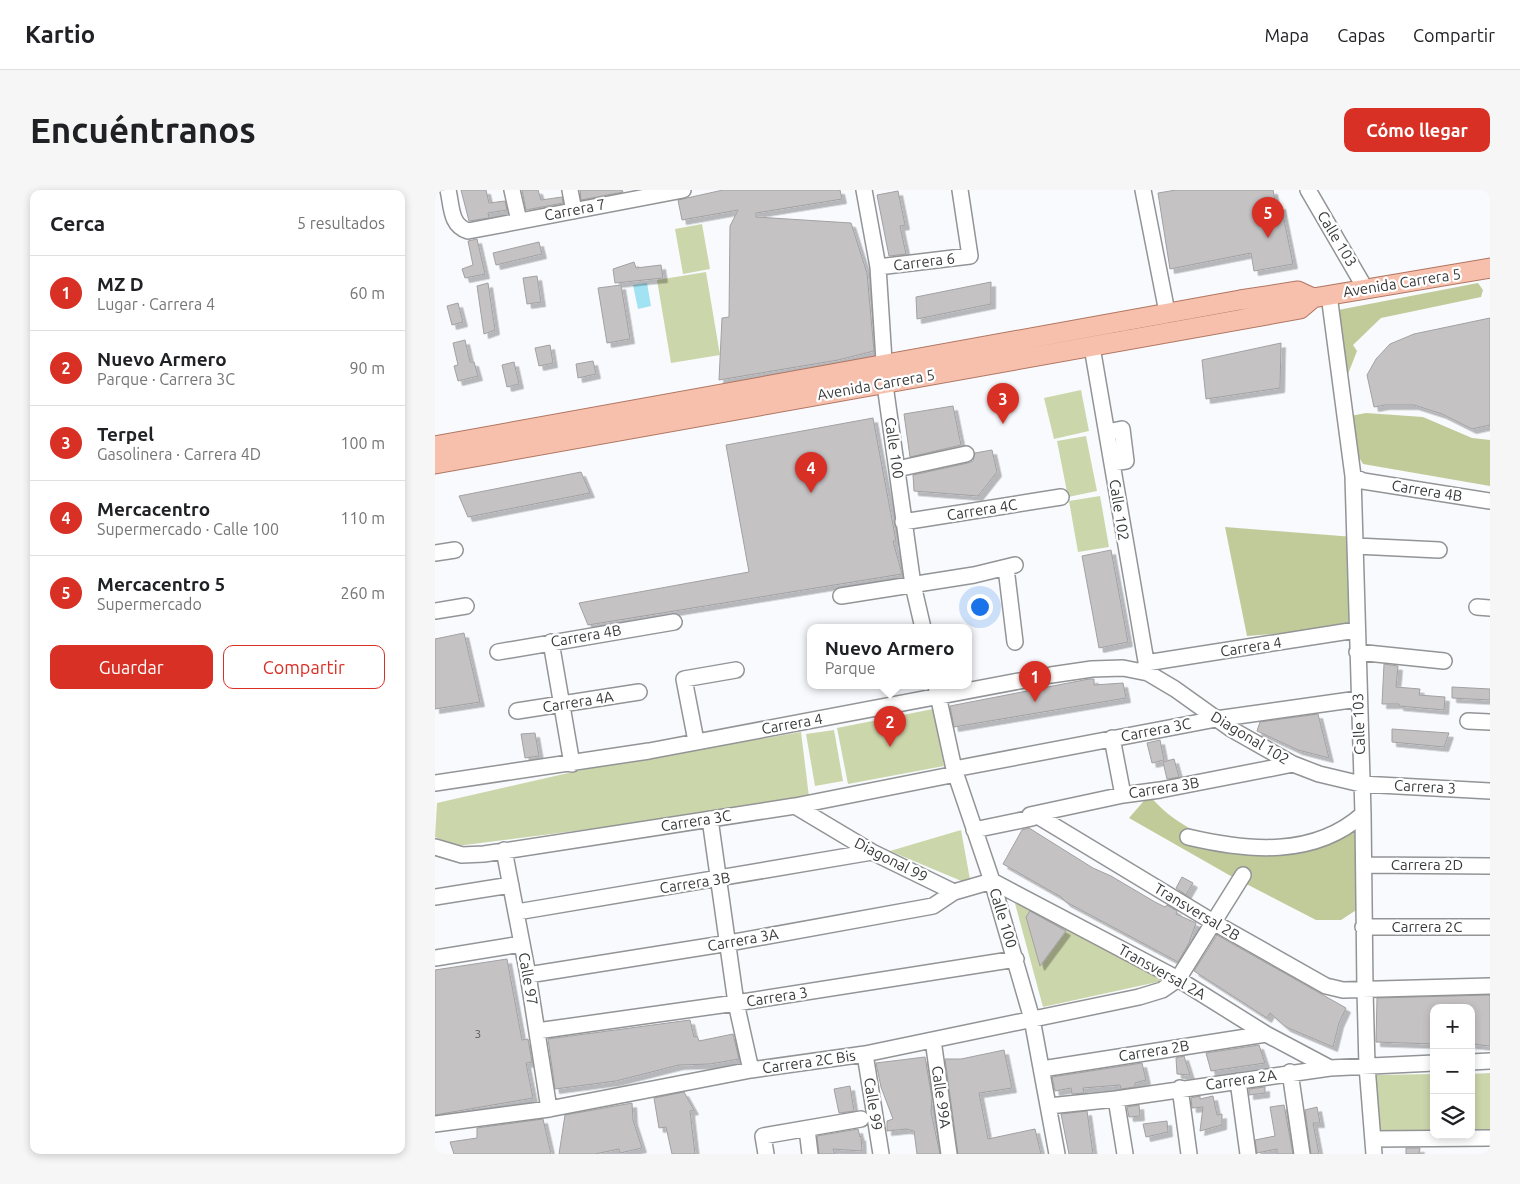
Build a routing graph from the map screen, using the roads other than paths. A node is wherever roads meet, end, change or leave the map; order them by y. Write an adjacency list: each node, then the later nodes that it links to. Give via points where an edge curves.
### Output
1 (449, 190): 11 (street, Carrera 7, via 455,223 468,231)
2 (512, 190): 11 (street)
3 (571, 190): 10 (street)
4 (679, 190): 9 (street, Carrera 7)
5 (864, 190): 12 (street, Calle 100)
6 (960, 190): 12 (street, Carrera 6, via 970,256)
7 (1143, 190): 16 (street)
8 (1307, 190): 14 (street, Calle 103)
9 (626, 195): 10 (street, Carrera 7)
10 (574, 211): 11 (street, Carrera 7)
11 (519, 221)
12 (878, 267): 18 (street, Calle 100)
13 (1490, 268): 14 (main road, Avenida Carrera 5)
14 (1365, 288): 15 (main road, Avenida Carrera 5)
15 (1321, 297): 16 (main road, Avenida Carrera 5, via 1298,291); 17 (main road, Avenida Carrera 5, via 1300,309); 24 (street, Calle 103)
16 (1167, 312): 18 (main road, Avenida Carrera 5)
17 (1092, 347): 19 (main road, Avenida Carrera 5); 44 (street, Calle 102, via 1114,430)
18 (882, 364): 19 (street, Calle 100); 20 (main road, Avenida Carrera 5)
19 (885, 383): 22 (main road, Avenida Carrera 5); 23 (street, Calle 100)
20 (435, 446)
21 (965, 454): 23 (street)
22 (435, 464)
23 (897, 469): 27 (street, Calle 100)
24 (1358, 478): 26 (street, Carrera 4B); 28 (street, Calle 103)
25 (1061, 497): 27 (street, Carrera 4C)
26 (1490, 501)
27 (903, 522): 32 (street, Calle 100)
28 (1355, 546): 30 (street); 38 (street, Calle 103)
29 (455, 550): 31 (street)
30 (1439, 550)
31 (435, 553)
32 (913, 585): 33 (street); 37 (street, Calle 100); 40 (street, via 1011,566)
33 (841, 596)
34 (465, 606): 35 (street)
35 (435, 611)
36 (675, 622): 39 (street, Carrera 4B)
37 (922, 624)
38 (1356, 630): 42 (street, Calle 103); 44 (street, Carrera 4)
39 (551, 642): 41 (street, Carrera 4B); 51 (street)
40 (1015, 642)
41 (498, 652)
42 (1363, 652): 43 (street); 50 (street, Calle 103)
43 (1444, 661)
44 (1147, 668): 46 (street, Carrera 4, via 1092,670); 53 (street, Diagonal 102)
45 (737, 670): 57 (street, via 684,679)
46 (972, 687)
47 (958, 689): 49 (street, Carrera 4)
48 (639, 692): 51 (street, Carrera 4A)
49 (937, 692): 57 (street, Carrera 4); 60 (street, Calle 100)
50 (1358, 698): 53 (street, Carrera 3C); 62 (street, Calle 103)
51 (563, 704): 52 (street, Carrera 4A); 58 (street)
52 (517, 711)
53 (1215, 719): 56 (street, Carrera 3C); 59 (street, Diagonal 102)
54 (1468, 721): 55 (street)
55 (1490, 722)
56 (1112, 738): 60 (street, Carrera 3C); 64 (street)
57 (696, 741): 58 (street, Carrera 4)
58 (572, 764): 61 (street, Carrera 4)
59 (1293, 764): 62 (street, Diagonal 102); 64 (street, Carrera 3B)
60 (955, 772): 65 (street, Carrera 3C); 69 (street, Calle 100)
61 (435, 783)
62 (1361, 784): 63 (street, Carrera 3); 66 (street, Calle 103)
63 (1490, 791)
64 (1123, 795): 67 (street, Carrera 3B)
65 (795, 806): 68 (street, Carrera 3C); 73 (street, Diagonal 99)
66 (1363, 814): 70 (street, via 1351,825 1300,846 1262,849 1226,846); 74 (street, Calle 103)
67 (1036, 815): 69 (street, Carrera 3B); 83 (street, Transversal 2B)
68 (710, 820): 72 (street, Carrera 3C); 77 (street)
69 (973, 827): 78 (street, Calle 100)
70 (1188, 837)
71 (435, 847): 72 (street, Carrera 3C, via 462,855)
72 (504, 850): 79 (street, Calle 97)
73 (872, 852): 77 (street, Carrera 3B); 80 (street, Diagonal 99)
74 (1364, 865): 75 (street, Carrera 2D); 84 (street, Calle 103)
75 (1490, 866)
76 (1243, 874): 83 (street)
77 (720, 879): 82 (street, Carrera 3B); 86 (street)
78 (992, 881): 80 (street); 89 (street, Calle 100); 91 (street, Transversal 2A)
79 (511, 885): 81 (street); 82 (street, Calle 97)
80 (953, 892): 86 (street, Carrera 3A, via 933,906)
81 (435, 897)
82 (517, 912): 87 (street, Calle 97)
83 (1213, 922): 91 (street); 93 (street, Transversal 2B, via 1326,986)
84 (1363, 927): 85 (street, Carrera 2C); 93 (street, Calle 103)
85 (1490, 927)
86 (729, 942): 90 (street, Carrera 3A); 94 (street)
87 (521, 944): 88 (street); 90 (street, Calle 97)
88 (435, 958)
89 (1016, 959): 94 (street, Carrera 3); 95 (street, Calle 100)
90 (528, 975): 96 (street, Calle 97)
91 (1178, 979): 95 (street, Carrera 2C Bis, via 1162,990 1139,997); 97 (street, Transversal 2A)
92 (1490, 986): 93 (street)
93 (1365, 990): 103 (street, Calle 103)
94 (736, 1003): 96 (street, Carrera 3); 106 (street)
95 (1032, 1019): 98 (street, Carrera 2C Bis); 105 (street, Calle 100)
96 (537, 1031): 112 (street, Calle 97)
97 (1266, 1034): 104 (street, Transversal 2A); 105 (street, Carrera 2B)
98 (933, 1040): 99 (street, Carrera 2C Bis); 121 (street, Calle 99A)
99 (865, 1054): 106 (street, Carrera 2C Bis); 120 (street, Calle 99)
100 (1490, 1061): 101 (street)
101 (1475, 1062)
102 (1430, 1063): 103 (street, Carrera 2A)
103 (1367, 1066): 104 (street, Carrera 2A); 117 (street, Calle 103)
104 (1330, 1068): 107 (street, Carrera 2A)
105 (1042, 1069): 111 (street, Calle 100)
106 (751, 1070): 112 (street, Carrera 2C Bis)
107 (1290, 1072): 108 (street, Carrera 2A); 126 (street)
108 (1238, 1081): 109 (street, Carrera 2A); 125 (street)
109 (1180, 1088): 110 (street, Carrera 2A); 124 (street)
110 (1116, 1099): 111 (street, Carrera 2A); 123 (street)
111 (1049, 1106): 122 (street, Calle 100)
112 (549, 1109): 114 (street, Carrera 2C Bis)
113 (861, 1119): 115 (street)
114 (435, 1124)
115 (807, 1129): 118 (street, via 763,1136); 119 (street)
116 (1490, 1138): 117 (street)
117 (1373, 1146)
118 (766, 1154)
119 (811, 1154)
120 (881, 1154)
121 (949, 1154)
122 (1057, 1154)
123 (1125, 1154)
124 (1189, 1154)
125 (1248, 1154)
126 (1302, 1154)

